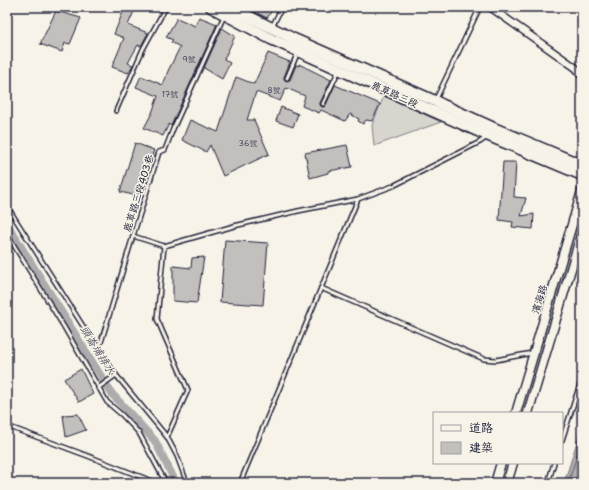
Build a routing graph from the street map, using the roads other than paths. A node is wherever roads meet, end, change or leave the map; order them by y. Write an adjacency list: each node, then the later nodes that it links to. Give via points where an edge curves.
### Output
1 (166, 7): 14 (lane, via 143,49)
2 (212, 7): 6 (main road, 鹿草路三段)
3 (282, 7): 7 (lane)
4 (480, 7): 12 (lane)
5 (490, 7): 10 (street, via 576,68)
6 (228, 9): 7 (main road, 鹿草路三段); 8 (main road, 鹿草路三段, via 271,39); 23 (lane, 鹿草路三段403巷, via 165,150 159,152)
7 (271, 29): 8 (main road, 鹿草路三段)
8 (301, 47): 9 (main road, 鹿草路三段); 11 (lane)
9 (342, 65): 12 (main road, 鹿草路三段); 13 (lane); 15 (main road, 鹿草路三段)
10 (582, 76)
11 (287, 78)
12 (435, 101): 16 (main road, 鹿草路三段)
13 (323, 104)
14 (116, 111)
15 (489, 136): 17 (main road, 鹿草路三段); 19 (lane, via 393,186)
16 (582, 165)
17 (582, 175)
18 (582, 191): 27 (street, 濱海路)
19 (358, 199): 24 (lane, via 291,212); 25 (lane)
20 (7, 206): 26 (lane)
21 (582, 232): 32 (street)
22 (7, 234): 30 (lane)
23 (132, 236): 24 (lane); 26 (lane, 鹿草路三段403巷)
24 (164, 246): 34 (lane, via 157,319 188,390)
25 (320, 288): 27 (lane, via 484,359 496,360); 42 (lane)
26 (99, 349): 28 (lane)
27 (534, 352): 31 (street, 濱海路)
28 (116, 375): 30 (lane); 34 (lane)
29 (582, 378): 35 (lane)
30 (98, 388): 40 (lane, via 107,402 139,433)
31 (516, 412)
32 (528, 412)
33 (7, 426): 39 (lane)
34 (167, 437): 41 (lane)
35 (563, 437)
36 (501, 464): 43 (street)
37 (513, 464): 44 (street)
38 (554, 464): 45 (lane)
39 (157, 483)
40 (166, 483)
41 (187, 483)
42 (240, 483)
43 (495, 483)
44 (507, 483)
45 (548, 483)

